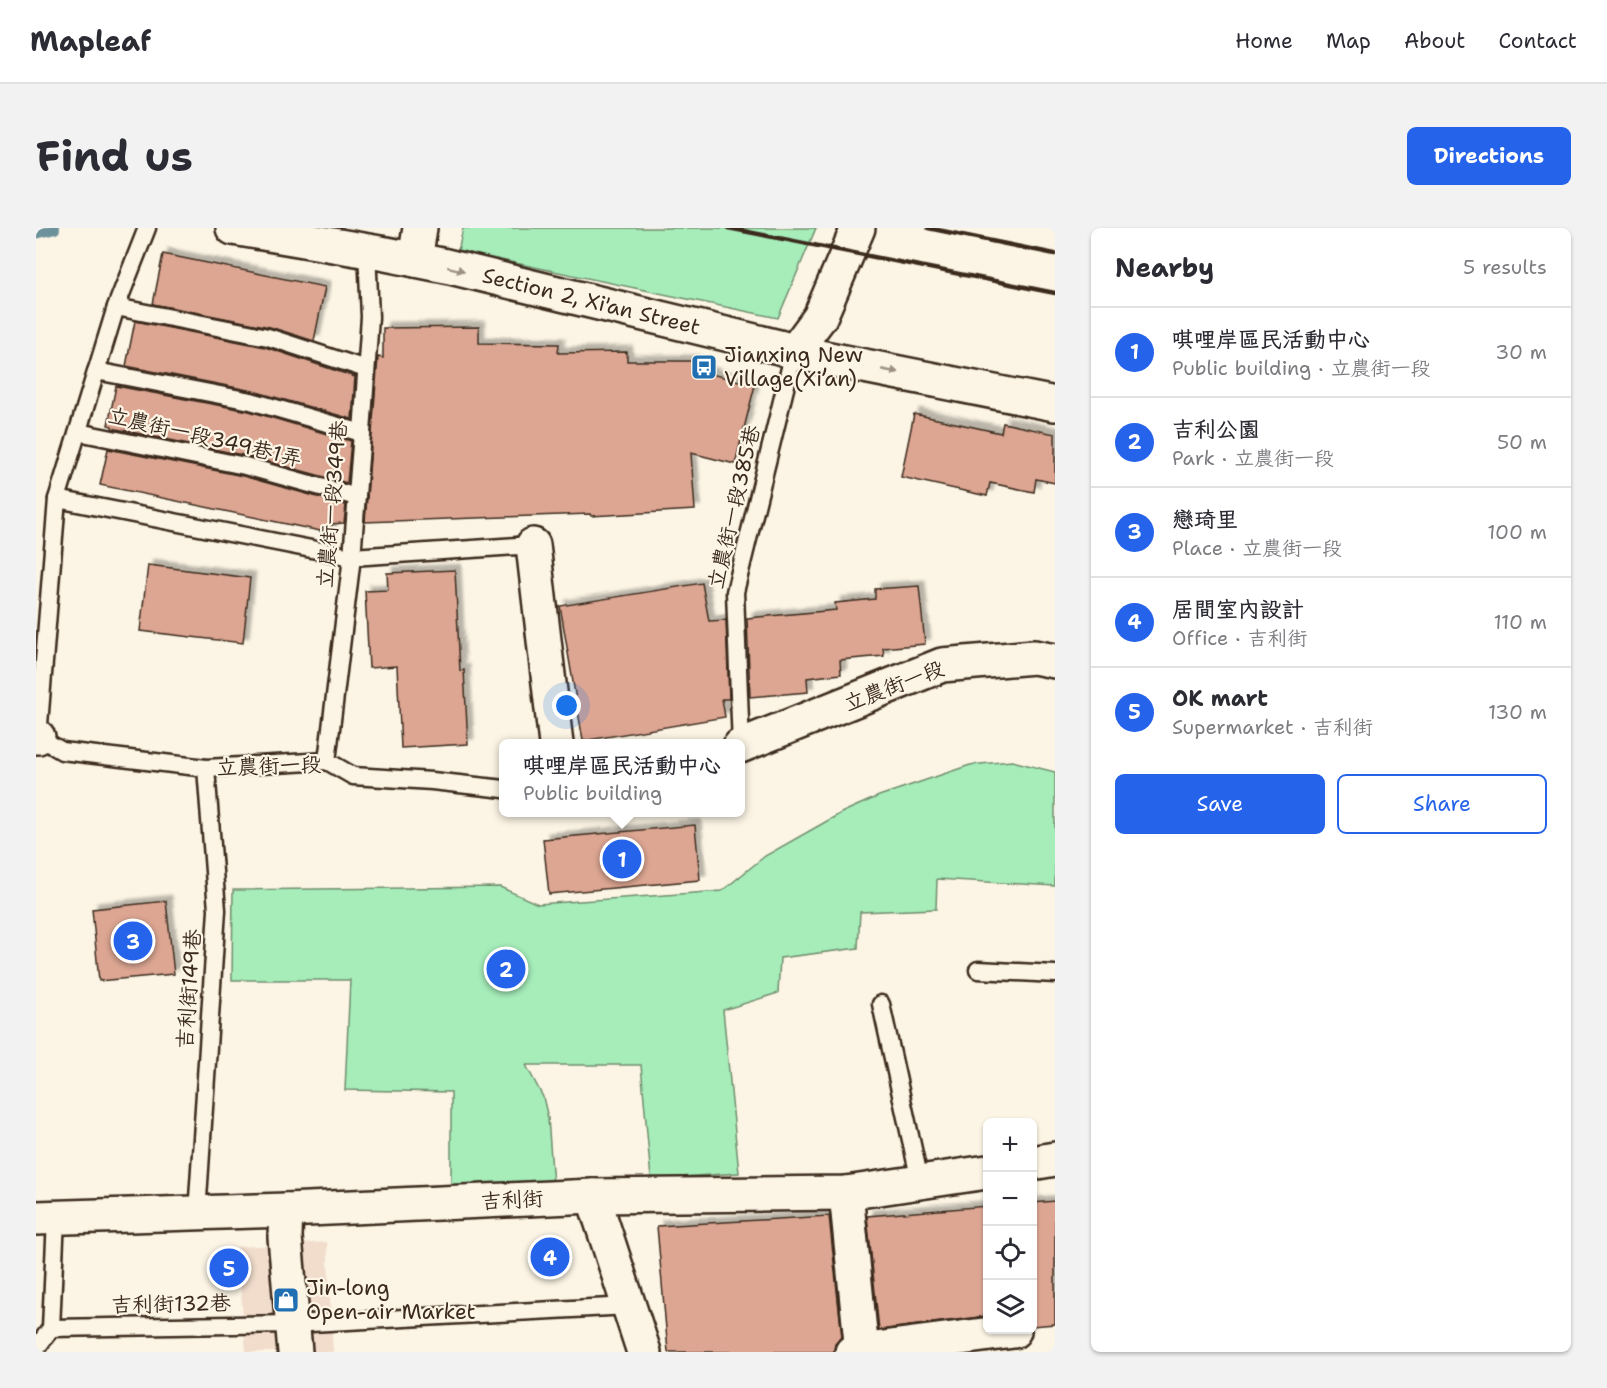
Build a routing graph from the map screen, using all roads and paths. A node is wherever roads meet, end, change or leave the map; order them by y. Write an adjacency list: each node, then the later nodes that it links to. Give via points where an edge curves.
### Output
1 (147, 228): 7 (lane)
2 (233, 228): 5 (street, Section 2, Xi'an Street)
3 (420, 228): 6 (street)
4 (858, 228): 8 (street, via 820,317)
5 (367, 250): 6 (street, Section 2, Xi'an Street); 9 (lane, 立農街一段349巷, via 370,317)
6 (415, 260): 8 (street, Section 2, Xi'an Street, one-way to 8)
7 (116, 307): 9 (lane, via 268,337); 10 (lane)
8 (794, 352): 11 (street, Section 2, Xi'an Street, one-way to 11); 21 (lane, 立農街一段385巷, via 735,592)
9 (366, 369): 13 (lane, 立農街一段349巷)
10 (96, 371): 12 (lane); 13 (lane, via 251,401)
11 (1055, 404)
12 (78, 432): 14 (lane, 立農街一段349巷1弄, via 245,465); 15 (lane)
13 (362, 433): 14 (lane, 立農街一段349巷)
14 (357, 497): 17 (lane, 立農街一段349巷)
15 (57, 499): 17 (lane); 19 (lane)
16 (533, 545): 17 (lane); 20 (street)
17 (352, 557): 23 (lane, 立農街一段349巷)
18 (1055, 661): 22 (street, 立農街一段, via 1034,657 942,665)
19 (37, 737): 24 (lane, 立農街一段, via 62,751)
20 (555, 739)
21 (741, 739)
22 (745, 744)
23 (327, 761): 24 (lane, 立農街一段); 25 (lane, 立農街一段, via 353,776)
24 (206, 768): 36 (lane, 吉利街149巷, via 217,910)
25 (499, 788)
26 (978, 970): 27 (lane)
27 (1055, 974)
28 (881, 1004): 32 (lane)
29 (1055, 1159): 30 (street)
30 (1037, 1162)
31 (983, 1173): 32 (street, 吉利街)
32 (920, 1181): 33 (street, 吉利街)
33 (846, 1192): 34 (street, 吉利街); 44 (street)
34 (593, 1196): 35 (street, 吉利街); 38 (street)
35 (286, 1210): 36 (street, 吉利街); 41 (street)
36 (197, 1214): 37 (street, 吉利街)
37 (46, 1218): 39 (lane)
38 (629, 1306): 41 (lane, 吉利街132巷); 43 (street)
39 (51, 1328): 41 (lane, 吉利街132巷); 42 (lane)
40 (992, 1334): 44 (street)
41 (293, 1338)
42 (36, 1349)
43 (644, 1352)
44 (858, 1352)

